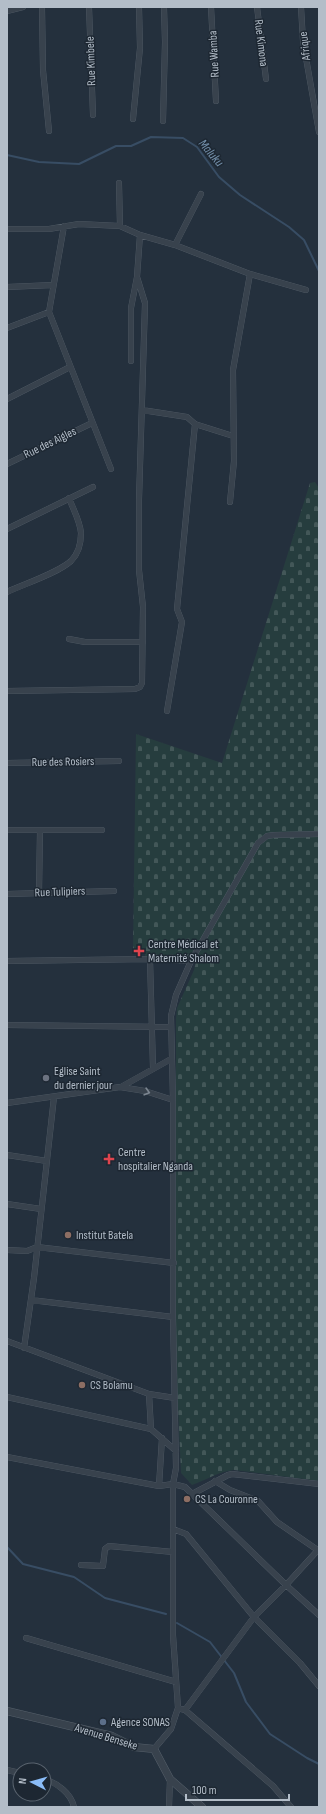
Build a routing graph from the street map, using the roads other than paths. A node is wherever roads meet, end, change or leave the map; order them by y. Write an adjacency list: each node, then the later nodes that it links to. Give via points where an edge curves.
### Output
1 (23, 7): 9 (street)
2 (42, 7): 15 (street, via 43,70)
3 (89, 7): 12 (street, Rue Kimbele)
4 (139, 7): 13 (street, via 140,48)
5 (164, 7): 14 (street)
6 (211, 7): 11 (street, Rue Wamba)
7 (257, 7): 10 (street, Rue Kimona)
8 (301, 7): 16 (street, Afrique, via 303,41)
9 (7, 11)
10 (266, 79)
11 (216, 101)
12 (93, 115)
13 (133, 119)
14 (162, 121)
15 (49, 131)
16 (319, 132)
17 (119, 183): 20 (street)
18 (201, 194): 23 (street)
19 (64, 226): 20 (street); 21 (street, via 45,230); 26 (street)
20 (120, 226): 22 (street)
21 (7, 229)
22 (140, 235): 23 (street); 25 (street)
23 (175, 245): 24 (street)
24 (250, 274): 28 (street); 37 (street, via 234,362)
25 (137, 277): 31 (street, via 131,308); 34 (street, via 145,297)
26 (53, 285): 27 (street); 29 (street)
27 (7, 287)
28 (306, 290)
29 (48, 312): 30 (street); 32 (street)
30 (7, 328)
31 (131, 361)
32 (70, 367): 33 (street); 35 (street)
33 (7, 399)
34 (142, 410): 36 (street, via 187,417); 46 (street, via 139,556)
35 (92, 423): 38 (street, Rue des Aigles); 39 (street)
36 (195, 424): 37 (street); 48 (street, via 177,609 182,622)
37 (233, 436): 42 (street, via 234,461)
38 (7, 464)
39 (112, 469)
40 (93, 488): 41 (street)
41 (69, 498): 43 (street); 44 (street, via 81,532 77,553 62,567)
42 (230, 502)
43 (7, 529)
44 (7, 592)
45 (69, 639): 46 (street, via 85,642)
46 (143, 642): 47 (street, via 142,683 138,689)
47 (7, 691)
48 (168, 711)
49 (119, 761): 50 (street, Rue des Rosiers)
50 (7, 763)
51 (7, 830): 52 (street)
52 (40, 830): 53 (street); 56 (street)
53 (102, 830)
54 (319, 834): 60 (street, via 267,836 258,843)
55 (114, 891): 56 (street, Rue Tulipiers)
56 (39, 893): 57 (street, Rue Tulipiers)
57 (7, 894)
58 (150, 958): 59 (street); 60 (street); 63 (street)
59 (7, 961)
60 (190, 961): 62 (street, via 176,995)
61 (7, 1025): 63 (street)
62 (170, 1027): 63 (street); 64 (street)
63 (152, 1028): 65 (street)
64 (171, 1059): 65 (street); 68 (street)
65 (153, 1068): 66 (street)
66 (120, 1087): 67 (street); 68 (street, one-way to 68)
67 (54, 1097): 69 (street); 71 (street)
68 (174, 1100): 76 (street)
69 (7, 1103)
70 (7, 1155): 71 (street)
71 (47, 1161): 73 (street)
72 (7, 1204): 73 (street)
73 (41, 1209): 74 (street)
74 (37, 1247): 75 (street, via 27,1251); 76 (street); 77 (street)
75 (7, 1250)
76 (174, 1263): 78 (street)
77 (31, 1300): 78 (street); 80 (street)
78 (174, 1317): 83 (street)
79 (7, 1342): 80 (street)
80 (24, 1348): 81 (street)
81 (149, 1394): 83 (street); 84 (street)
82 (7, 1397): 84 (street)
83 (174, 1398): 86 (street)
84 (151, 1429): 85 (street)
85 (162, 1438): 86 (street); 91 (street)
86 (176, 1450): 89 (street)
87 (7, 1456): 91 (street)
88 (215, 1481): 90 (street, via 228,1475 239,1474); 92 (street); 94 (street, via 258,1501 277,1522)
89 (174, 1484): 91 (street); 92 (street, via 185,1486); 93 (street)
90 (319, 1484)
91 (159, 1486)
92 (194, 1494): 97 (street)
93 (173, 1529): 95 (street); 99 (street, via 186,1534)
94 (319, 1551): 97 (street)
95 (173, 1552): 96 (street, via 109,1546 105,1550 102,1566); 101 (street)
96 (81, 1565)
97 (286, 1585): 98 (street); 99 (street)
98 (319, 1615)
99 (254, 1617): 102 (street); 104 (street)
100 (26, 1638): 101 (street)
101 (176, 1682): 103 (street)
102 (319, 1686)
103 (178, 1708): 104 (street); 106 (street, via 170,1729)
104 (184, 1710): 112 (street, via 273,1786)
105 (7, 1711): 106 (street, Avenue Benseke, via 112,1736 134,1747)
106 (154, 1749): 107 (street, Avenue Benseke)
107 (170, 1779): 110 (street); 111 (street, Avenue Benseke)
108 (52, 1784): 109 (street, via 69,1796)
109 (74, 1807)
110 (169, 1807)
111 (202, 1807)
112 (291, 1807)

